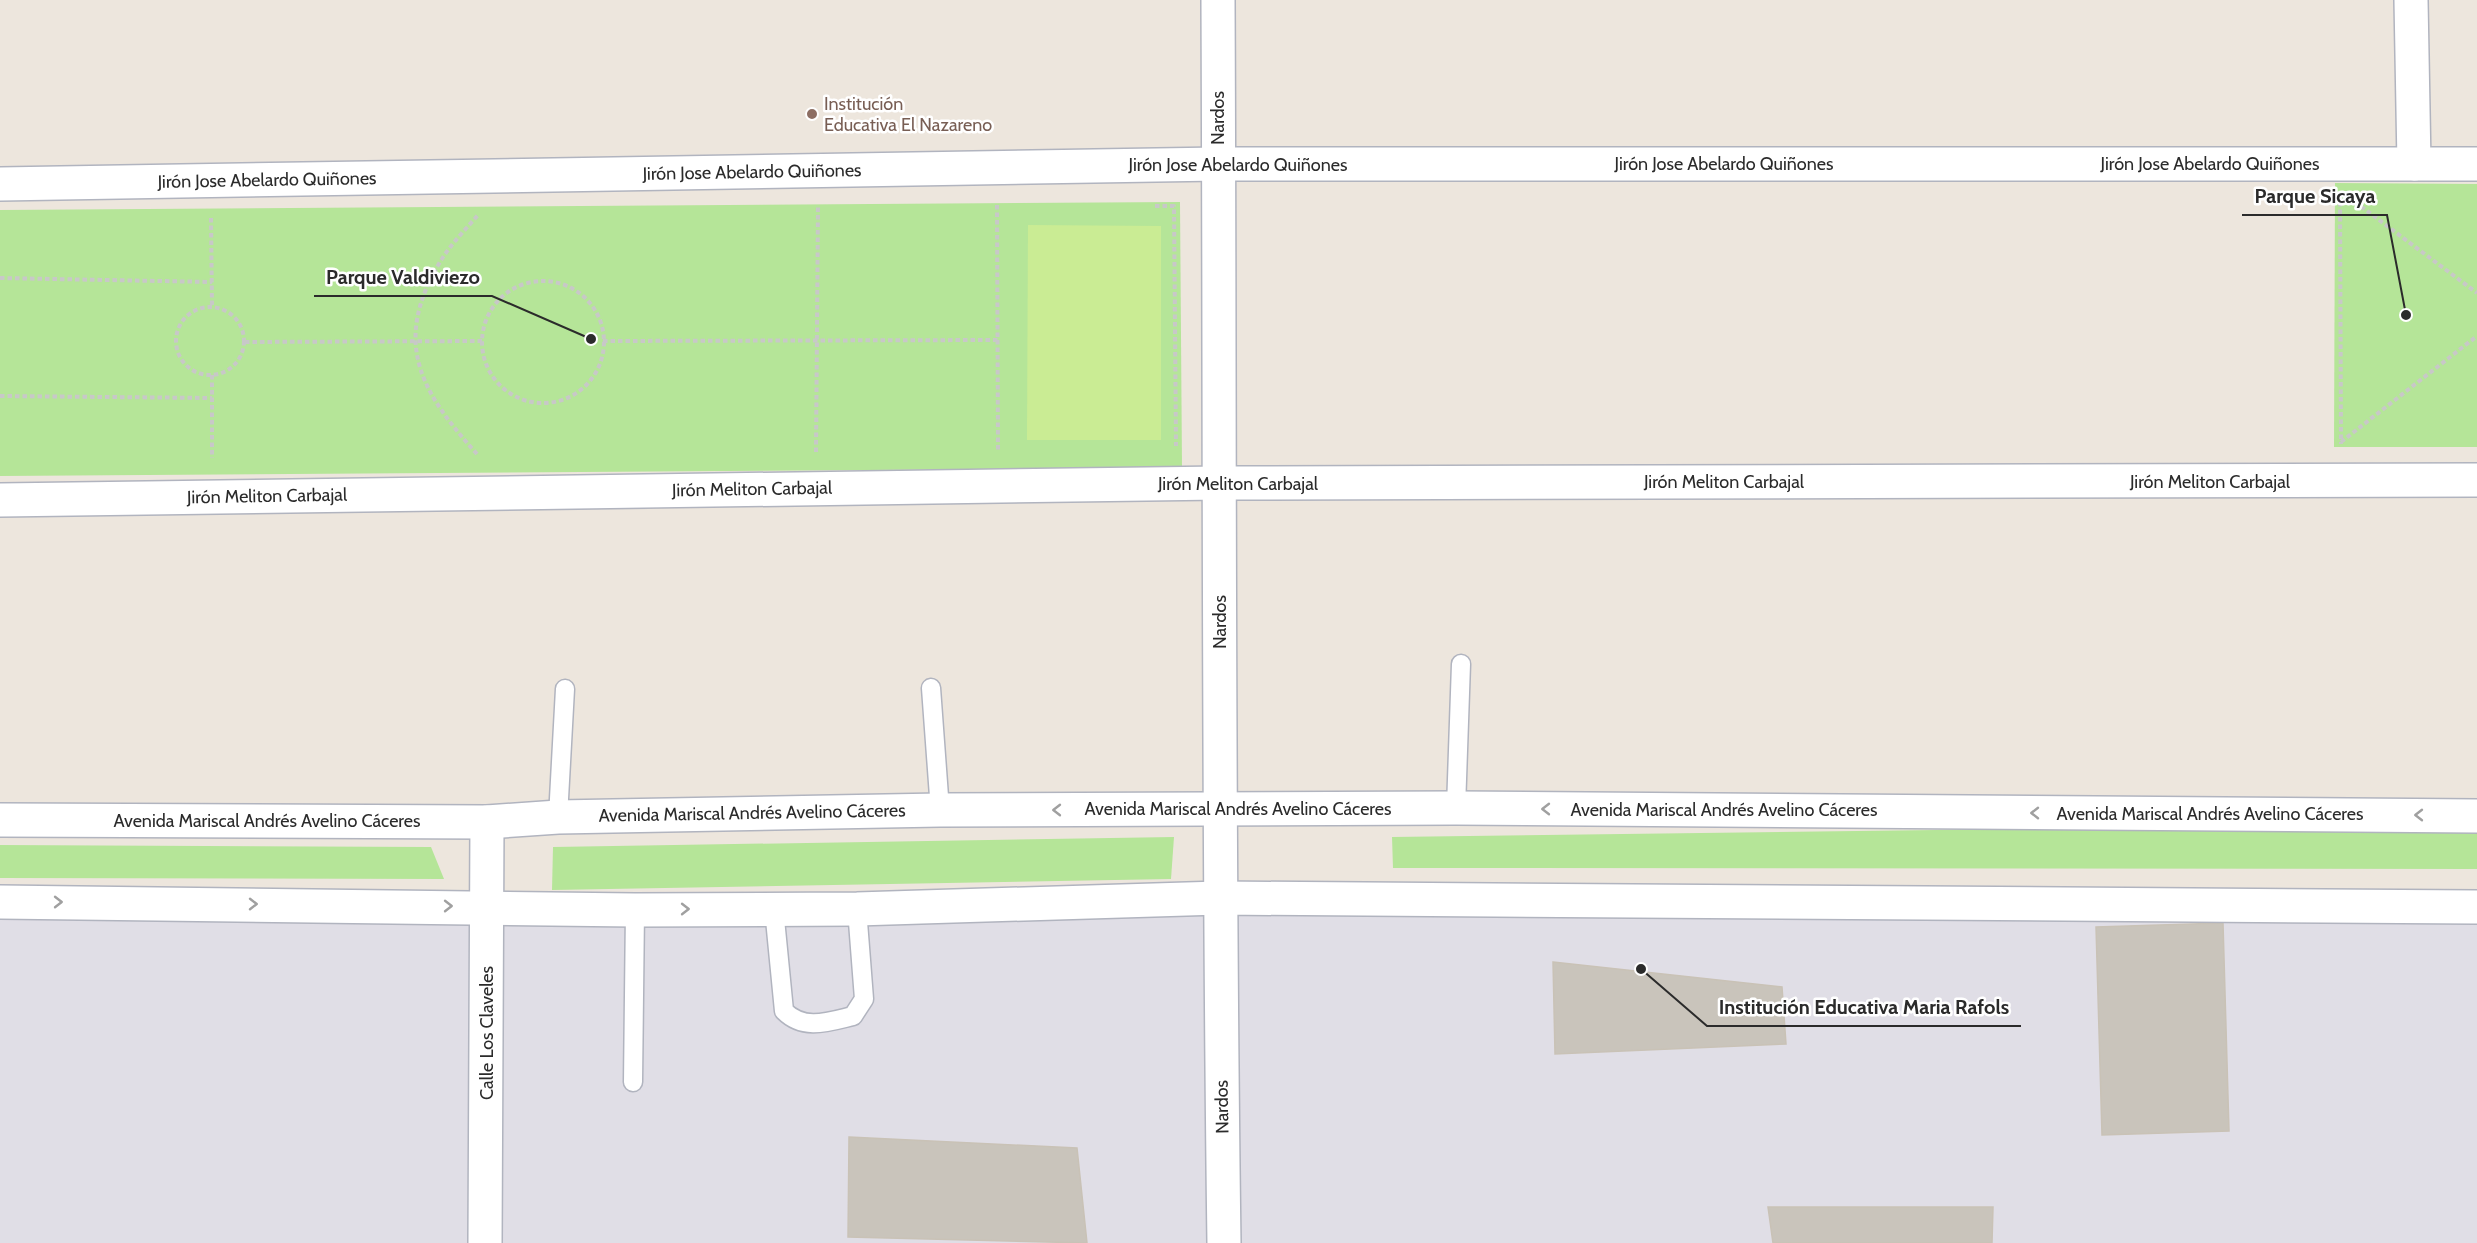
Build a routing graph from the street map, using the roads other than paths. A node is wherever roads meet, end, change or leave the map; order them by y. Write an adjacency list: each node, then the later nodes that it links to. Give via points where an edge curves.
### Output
1 (1218, 0): 3 (street, Nardos)
2 (2411, 0): 4 (street)
3 (1219, 164): 4 (street, Jirón Jose Abelardo Quiñones, via 2341,177); 6 (street, Jirón Jose Abelardo Quiñones); 8 (street, Nardos)
4 (2414, 164): 5 (street, Jirón Jose Abelardo Quiñones)
5 (2477, 164)
6 (0, 184)
7 (2477, 480): 8 (street, Jirón Meliton Carbajal)
8 (1221, 483): 9 (street, Jirón Meliton Carbajal); 15 (street, Nardos)
9 (0, 500)
10 (1461, 664): 13 (lane)
11 (931, 688): 14 (lane)
12 (565, 689): 17 (lane)
13 (1456, 808): 15 (street, Avenida Mariscal Andrés Avelino Cáceres); 16 (street, Avenida Mariscal Andrés Avelino Cáceres, one-way to 13)
14 (940, 810): 15 (street, Avenida Mariscal Andrés Avelino Cáceres, one-way to 14); 17 (street, Avenida Mariscal Andrés Avelino Cáceres)
15 (1220, 810): 20 (street, Nardos)
16 (2477, 816)
17 (558, 817): 19 (street, Avenida Mariscal Andrés Avelino Cáceres)
18 (0, 820): 19 (street, Avenida Mariscal Andrés Avelino Cáceres)
19 (487, 822): 22 (street, Calle Los Claveles)
20 (1219, 898): 23 (street); 25 (street); 29 (street, Nardos)
21 (0, 902): 22 (street, one-way to 22)
22 (488, 906): 26 (street); 28 (street, Calle Los Claveles)
23 (2477, 907)
24 (774, 909): 25 (street); 25 (lane, via 784,1011 793,1020 820,1024 853,1016 864,999); 26 (street, one-way to 24)
25 (857, 909)
26 (635, 910): 27 (lane)
27 (633, 1082)
28 (485, 1243)
29 (1224, 1243)

